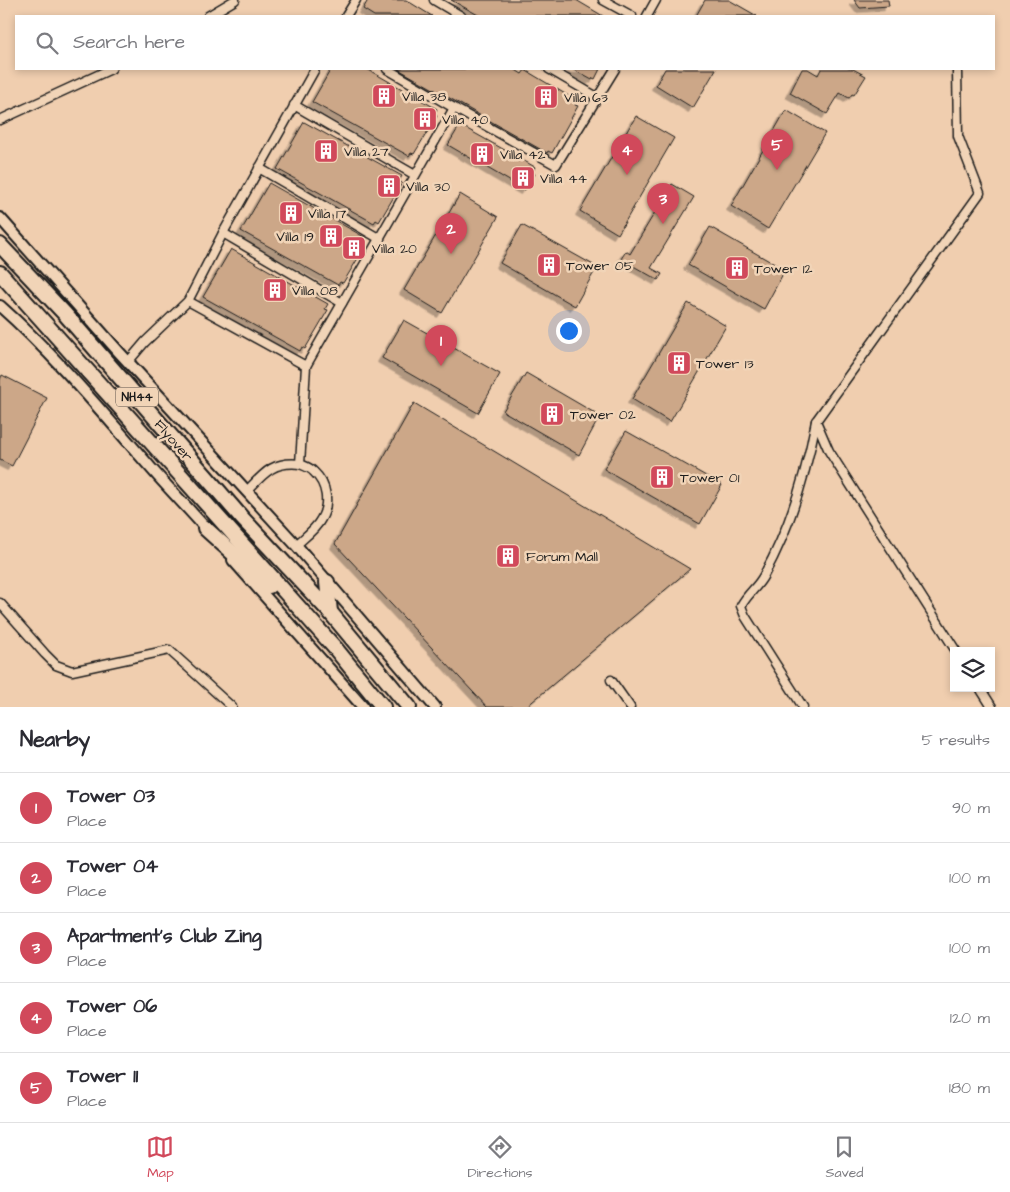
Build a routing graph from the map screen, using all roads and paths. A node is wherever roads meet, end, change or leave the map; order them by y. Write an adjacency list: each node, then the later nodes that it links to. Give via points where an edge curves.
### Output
1 (235, 0): 6 (street)
2 (356, 0): 7 (street)
3 (434, 0): 8 (street)
4 (603, 0): 9 (street)
5 (656, 0): 10 (street)
6 (210, 15)
7 (347, 15)
8 (459, 15)
9 (630, 15)
10 (648, 15)
11 (108, 70): 20 (street)
12 (314, 70): 18 (street)
13 (389, 70): 19 (street)
14 (551, 70): 17 (street)
15 (613, 70): 17 (street)
16 (957, 70): 33 (street, via 958,136 980,193)
17 (597, 98): 19 (street, via 556,165)
18 (294, 105): 21 (street); 22 (street)
19 (454, 108): 22 (street)
20 (0, 120)
21 (259, 168): 24 (street); 25 (street)
22 (415, 175): 25 (street)
23 (0, 218): 31 (street)
24 (222, 233): 28 (street); 29 (street)
25 (380, 239): 29 (street)
26 (0, 245): 41 (highway, Flyover / NH44, via 66,314 242,518)
27 (0, 272): 39 (highway, Flyover / NH44)
28 (188, 301): 31 (street, via 144,342); 32 (street)
29 (342, 303): 32 (street)
30 (0, 306): 36 (street, via 85,392)
31 (128, 362): 35 (street)
32 (306, 366): 34 (street)
33 (816, 421): 42 (street, via 828,451); 51 (street, via 798,490 778,546 764,576 741,606)
34 (300, 464): 35 (street, via 271,468); 37 (street, via 313,470 321,480 327,505 316,527)
35 (247, 491): 37 (street)
36 (205, 528): 39 (highway, via 280,596); 46 (street)
37 (296, 545): 38 (street)
38 (327, 582): 41 (highway); 49 (street)
39 (293, 602): 47 (highway, NH44)
40 (0, 603): 45 (street, via 56,665 72,671 169,650)
41 (330, 612): 48 (highway, NH44)
42 (953, 647)
43 (611, 680): 50 (street)
44 (983, 692): 52 (street)
45 (232, 707)
46 (363, 707)
47 (383, 707)
48 (409, 707)
49 (435, 707)
50 (630, 707)
51 (803, 707)
52 (992, 707)

